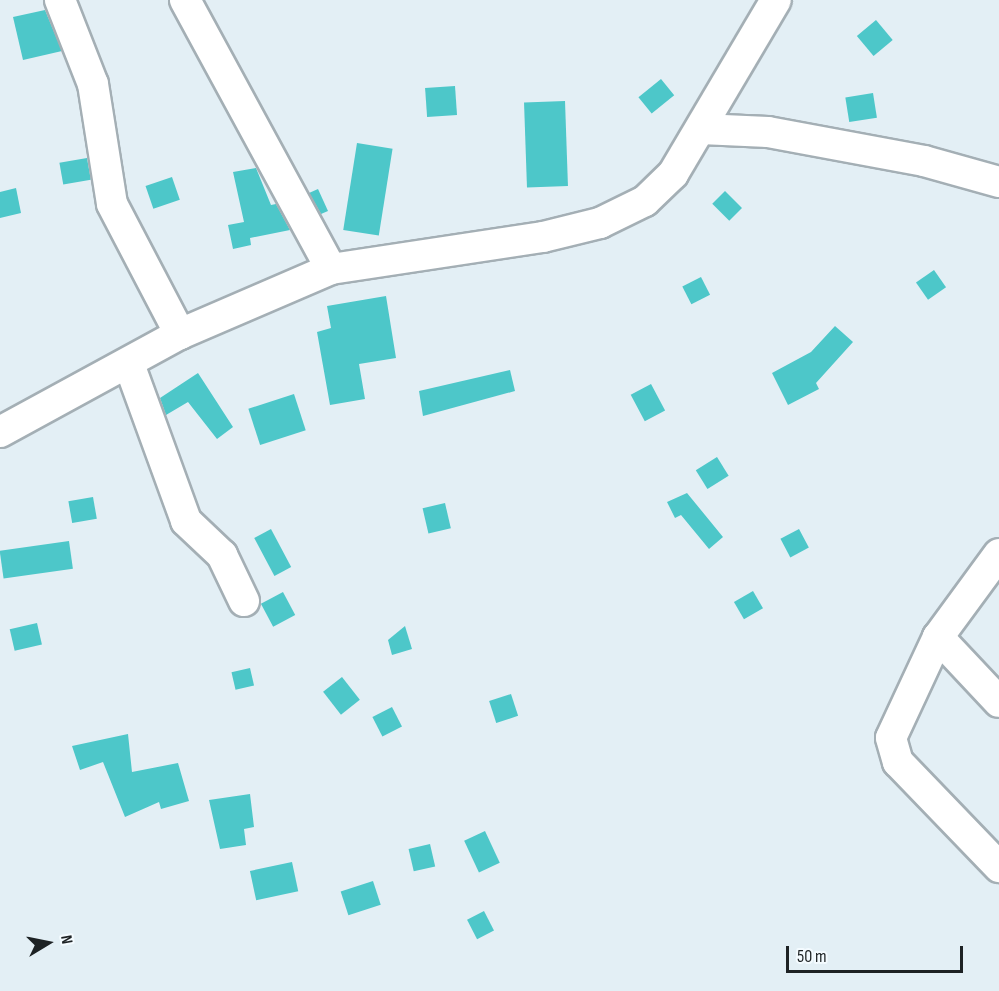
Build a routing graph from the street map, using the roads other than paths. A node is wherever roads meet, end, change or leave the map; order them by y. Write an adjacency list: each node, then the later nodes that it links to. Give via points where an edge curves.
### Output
1 (60, 0): 7 (street, via 93,84 112,204)
2 (185, 0): 6 (street)
3 (776, 0): 4 (street)
4 (701, 129): 5 (street, via 768,132 924,161); 6 (street, via 673,174 645,201 600,223)
5 (999, 182)
6 (332, 269): 7 (street)
7 (180, 334): 8 (street)
8 (129, 364): 9 (street); 11 (street, via 186,521 222,555)
9 (0, 432)
10 (999, 554): 12 (street)
11 (244, 601)
12 (938, 637): 13 (street); 14 (street, via 891,738 898,762)
13 (999, 702)
14 (999, 867)

